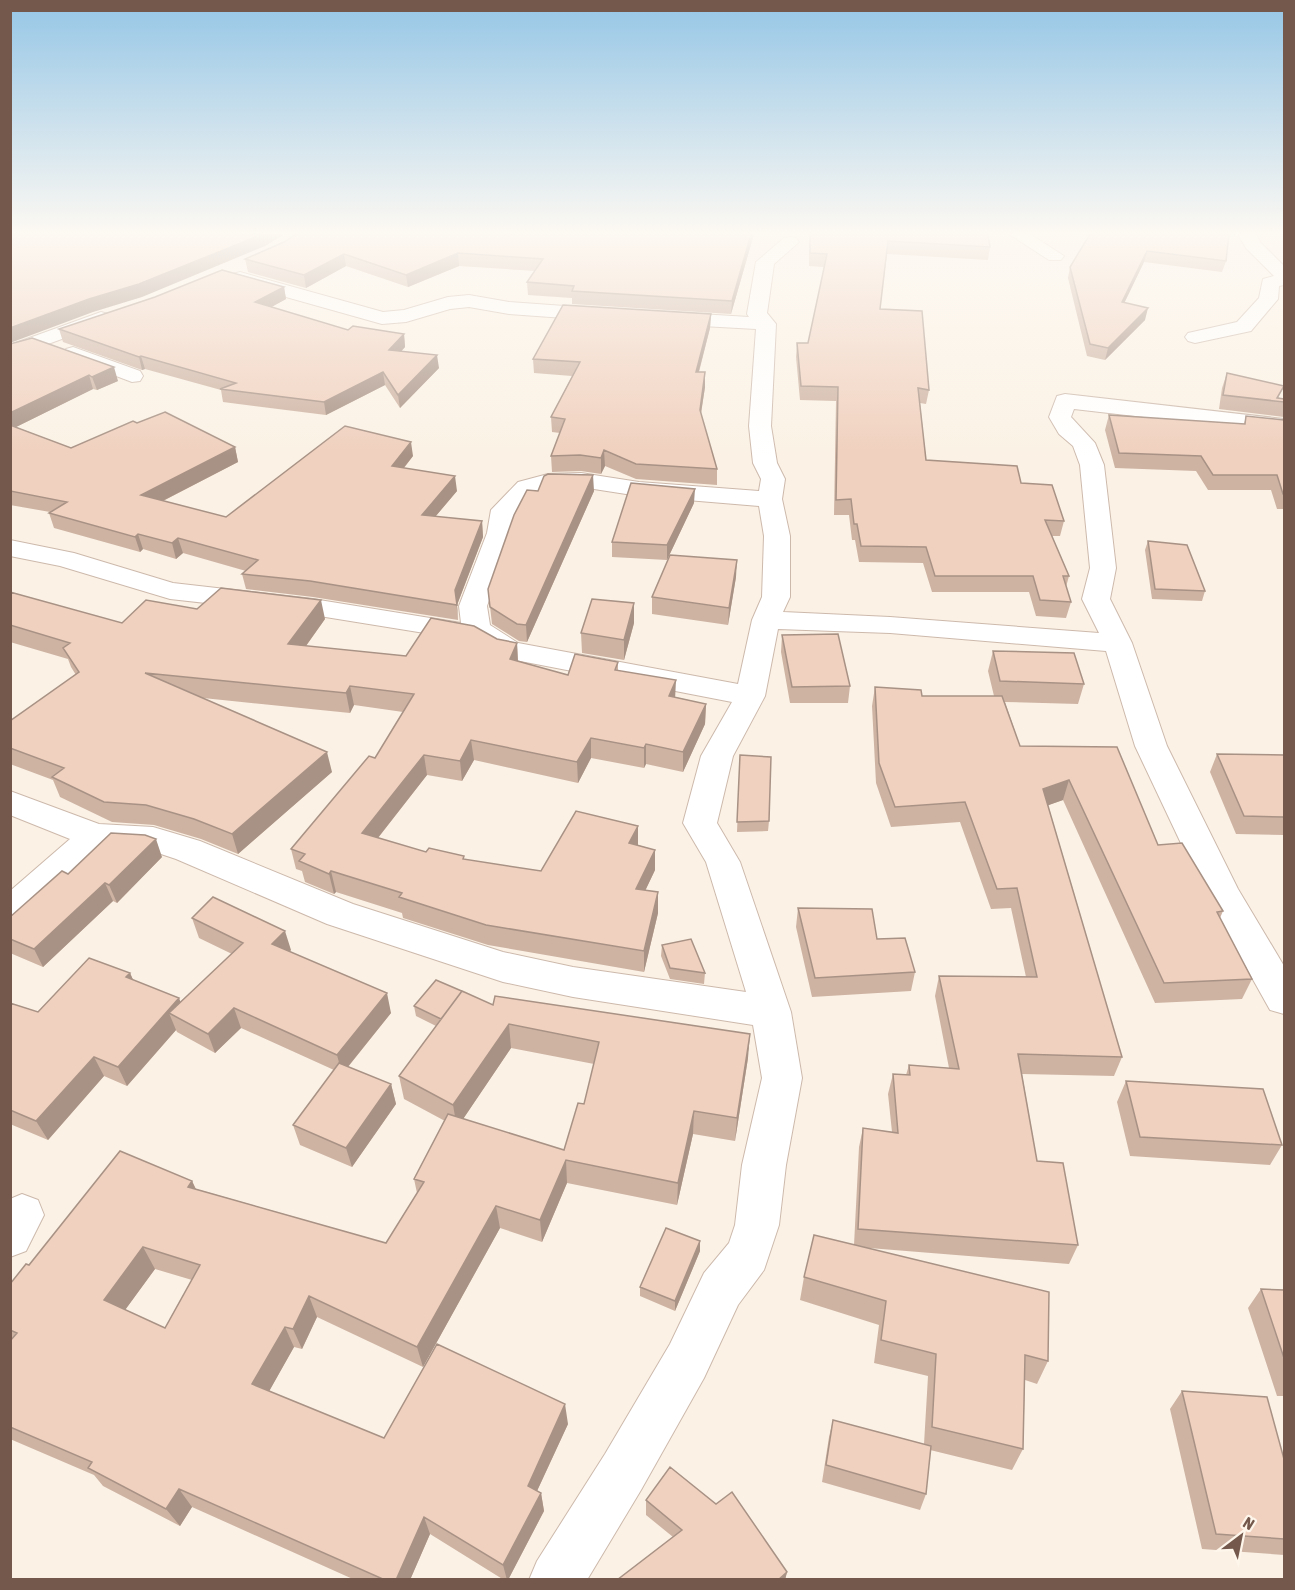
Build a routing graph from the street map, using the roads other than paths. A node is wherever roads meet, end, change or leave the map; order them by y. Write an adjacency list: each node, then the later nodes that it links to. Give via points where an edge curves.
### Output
1 (348, 308): 2 (street, via 382,318)
2 (431, 308)
3 (512, 308): 7 (street)
4 (758, 308): 9 (street, via 757,314)
5 (1260, 308): 10 (street, via 1244,327)
6 (121, 312): 11 (street)
7 (629, 316)
8 (652, 318): 9 (street)
9 (766, 324): 15 (street, via 760,426 765,463 773,479)
10 (1195, 337)
11 (45, 340): 12 (street); 13 (street, via 45,346 54,350 68,351)
12 (10, 352)
13 (132, 376)
14 (1284, 426): 19 (street, via 1065,401 1060,417 1083,443 1092,465 1104,568 1096,599)
15 (770, 499): 17 (street, via 777,536 777,578 776,597); 18 (street, via 639,489 581,480 548,481 527,487 504,510 500,533 473,606 472,619)
16 (10, 548): 18 (street, via 65,559 170,591 313,607)
17 (766, 620): 19 (street); 20 (street)
18 (482, 635): 20 (street, via 510,650)
19 (1118, 642): 24 (street, via 1151,746 1222,892)
20 (750, 696): 25 (street, via 717,756 700,823 723,862)
21 (10, 802): 22 (street)
22 (96, 836): 23 (street); 25 (street, via 153,839 188,850 340,914 503,967 573,982)
23 (10, 912)
24 (1284, 999)
25 (771, 1012): 26 (street, via 782,1078 764,1165 757,1225 748,1255 721,1289 687,1361)
26 (556, 1580)

